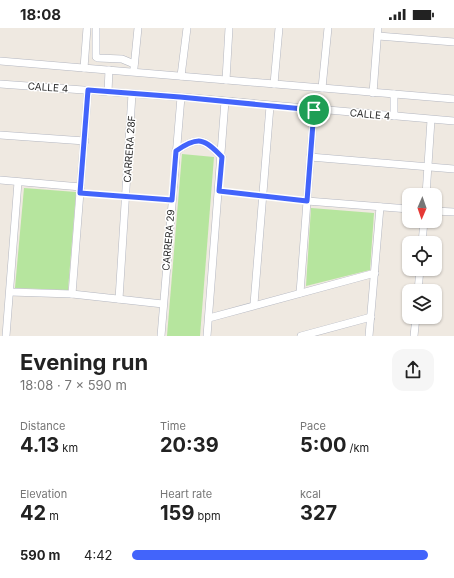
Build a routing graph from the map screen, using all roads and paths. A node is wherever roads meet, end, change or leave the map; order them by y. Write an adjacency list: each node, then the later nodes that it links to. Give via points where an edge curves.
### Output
1 (87, 28): 12 (street)
2 (96, 28): 11 (street, via 96,57 122,58)
3 (138, 28): 11 (street)
4 (187, 28): 15 (street)
5 (229, 28): 16 (street)
6 (279, 28): 18 (street)
7 (328, 28): 19 (street)
8 (378, 32): 9 (street); 22 (street)
9 (454, 42)
10 (0, 62): 12 (street)
11 (134, 64): 14 (street)
12 (84, 68): 13 (street)
13 (109, 70): 14 (street); 21 (street)
14 (134, 72): 15 (street)
15 (181, 76): 16 (street)
16 (226, 80): 18 (street)
17 (0, 84): 20 (street, CALLE 4)
18 (274, 84): 19 (street)
19 (322, 88): 22 (street)
20 (88, 90): 21 (street, CALLE 4); 34 (street)
21 (108, 92): 23 (street, CALLE 4)
22 (373, 92): 24 (street)
23 (132, 94): 25 (street, CALLE 4); 46 (street, CARRERA 28F)
24 (394, 94): 26 (street); 30 (street)
25 (180, 97): 27 (street, CALLE 4); 35 (street, CARRERA 29)
26 (454, 99)
27 (225, 101): 28 (street, CALLE 4); 36 (street)
28 (270, 106): 29 (street, CALLE 4); 45 (street)
29 (314, 110): 30 (street, CALLE 4); 37 (street)
30 (394, 116): 31 (street, CALLE 4)
31 (431, 120): 32 (street, CALLE 4); 38 (street)
32 (454, 121)
33 (0, 135): 34 (street)
34 (85, 141): 43 (street)
35 (176, 151): 36 (street, via 190,142 200,141 210,144); 47 (street, CARRERA 29)
36 (222, 157): 44 (street)
37 (310, 157): 38 (street); 48 (street)
38 (428, 167): 39 (street); 42 (street)
39 (454, 169)
40 (0, 180): 41 (street)
41 (18, 182): 43 (street); 54 (street)
42 (426, 188)
43 (80, 190): 46 (street); 56 (street)
44 (219, 191): 45 (street); 61 (street)
45 (263, 195): 48 (street); 59 (street)
46 (125, 197): 47 (street); 57 (street, CARRERA 28F)
47 (172, 200): 58 (street, CARRERA 29)
48 (307, 201): 49 (street); 55 (street)
49 (380, 207): 50 (street); 53 (street)
50 (402, 209)
51 (442, 211): 52 (street)
52 (454, 212)
53 (375, 273): 55 (street); 60 (street)
54 (10, 292): 56 (street); 63 (street)
55 (300, 293): 59 (street)
56 (72, 294): 57 (street)
57 (119, 299): 58 (street)
58 (163, 304): 64 (street, CARRERA 29)
59 (254, 304): 61 (street)
60 (371, 317): 66 (street); 67 (street)
61 (208, 318): 65 (street)
62 (415, 324): 68 (street)
63 (6, 336)
64 (161, 336)
65 (207, 336)
66 (301, 336)
67 (369, 336)
68 (414, 336)

